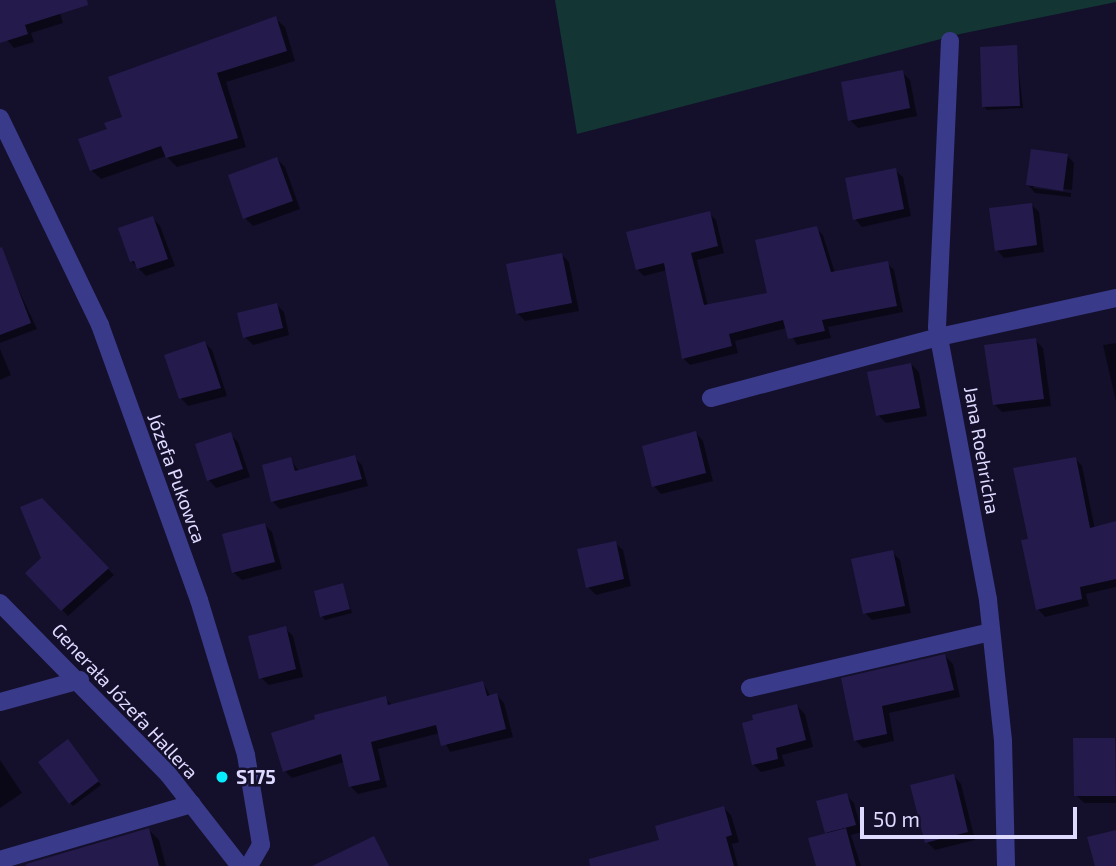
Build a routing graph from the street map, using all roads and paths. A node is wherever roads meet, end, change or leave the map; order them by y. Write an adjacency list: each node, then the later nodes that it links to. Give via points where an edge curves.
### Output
1 (950, 41): 4 (street, Jana Roehricha)
2 (0, 118): 14 (street, Józefa Pukowca, via 100,325 199,600 246,755 261,845)
3 (1116, 298): 4 (street)
4 (939, 337): 5 (street); 7 (street, Jana Roehricha)
5 (711, 398)
6 (0, 603): 8 (street, Generała Józefa Hallera)
7 (990, 632): 9 (street); 15 (street, Jana Roehricha, via 1003,741)
8 (80, 680): 10 (street); 11 (street, Generała Józefa Hallera)
9 (750, 688)
10 (0, 702)
11 (192, 804): 12 (street); 13 (street, Generała Józefa Hallera)
12 (0, 860)
13 (240, 866)
14 (249, 866)
15 (1006, 866)

